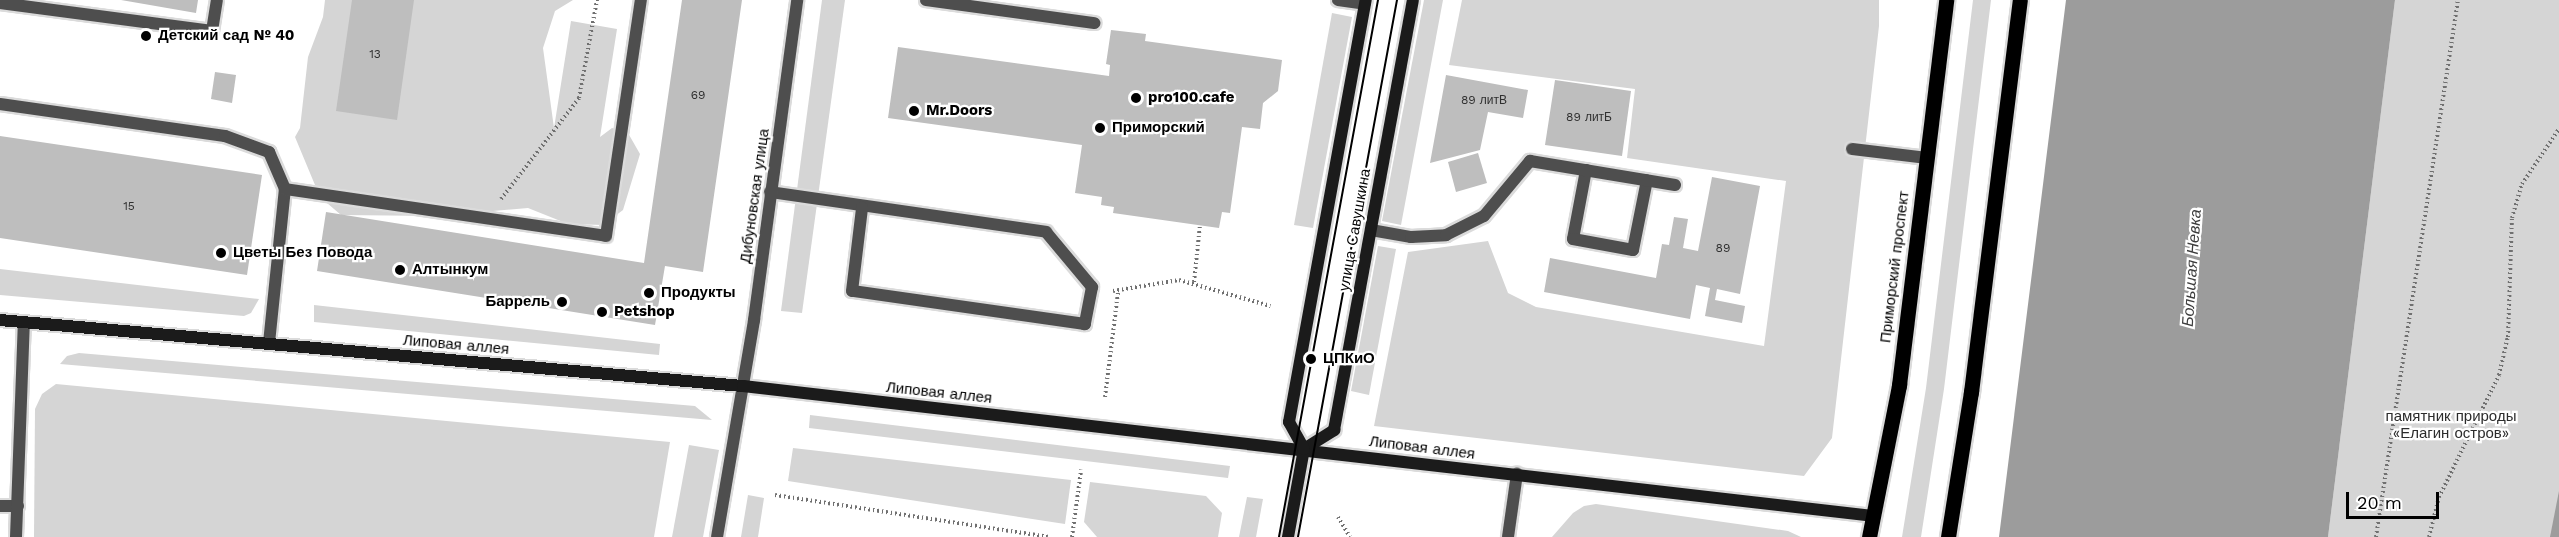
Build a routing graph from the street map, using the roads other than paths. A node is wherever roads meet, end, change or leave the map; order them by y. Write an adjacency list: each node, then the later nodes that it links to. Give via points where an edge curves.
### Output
1 (217, 0): 9 (street, via 212,31)
2 (641, 0): 18 (street, via 606,236)
3 (797, 0): 19 (street, Дибуновская улица)
4 (926, 0): 11 (street)
5 (1338, 0): 10 (street)
6 (1413, 0): 21 (main road, улица Савушкина)
7 (1946, 0): 14 (main road, Приморский проспект)
8 (2020, 0): 36 (main road, via 1971,392)
9 (0, 2)
10 (1366, 2): 26 (main road, улица Савушкина, via 1289,422)
11 (1094, 23)
12 (0, 104): 18 (street, via 225,136 269,152)
13 (1852, 149): 14 (street)
14 (1927, 158): 30 (main road, Приморский проспект, via 1899,385)
15 (1586, 170): 16 (street); 16 (street, via 1573,239 1633,250); 21 (street, via 1530,161 1484,216 1446,235 1411,237)
16 (1647, 180): 17 (street)
17 (1675, 185)
18 (285, 189): 24 (street)
19 (770, 192): 20 (street); 25 (street, Дибуновская улица)
20 (862, 208): 20 (street, via 852,291 1085,324 1092,287 1046,232)
21 (1371, 230): 26 (main road, улица Савушкина, via 1334,430)
22 (0, 320): 23 (main road, Липовая аллея)
23 (24, 322): 24 (main road, Липовая аллея); 29 (street)
24 (269, 343): 25 (main road, Липовая аллея)
25 (743, 386): 26 (main road, Липовая аллея); 32 (street, Дибуновская улица)
26 (1304, 449): 27 (main road, Липовая аллея); 33 (main road)
27 (1517, 474): 30 (main road, Липовая аллея); 34 (street)
28 (0, 506): 29 (street)
29 (18, 506): 31 (street)
30 (1873, 516): 35 (main road, Приморский проспект)
31 (16, 537)
32 (717, 537)
33 (1288, 537)
34 (1508, 537)
35 (1869, 537)
36 (1948, 537)

